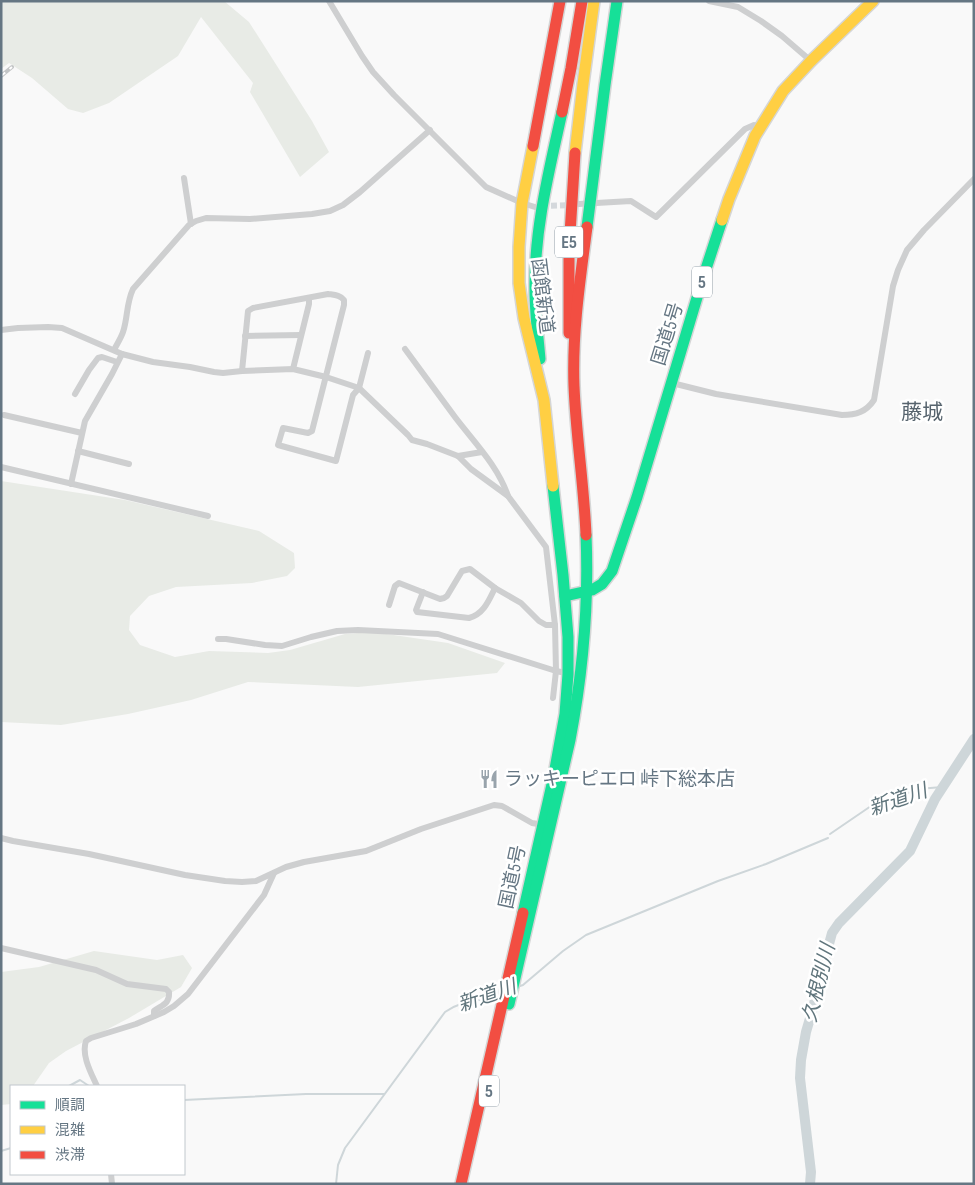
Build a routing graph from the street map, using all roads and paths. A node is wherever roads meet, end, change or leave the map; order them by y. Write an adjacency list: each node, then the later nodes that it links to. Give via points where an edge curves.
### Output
1 (329, 1): 10 (street, via 374,72)
2 (560, 1): 13 (highway, 函館新道 / 5)
3 (582, 1): 32 (highway, E5, via 544,195 537,248 535,290)
4 (594, 1): 33 (highway, E5, via 575,152 568,260)
5 (617, 1): 14 (highway, 函館新道 / 5)
6 (709, 1): 8 (street, via 738,7 782,36)
7 (873, 1): 8 (highway, 国道5号 / 5)
8 (810, 61): 9 (highway, 国道5号 / 5, via 783,91)
9 (760, 128): 14 (street, via 745,129 656,217 631,201); 29 (highway, 国道5号 / 5, via 729,200)
10 (430, 130): 13 (street, via 486,187); 16 (street, via 360,192 330,211 250,219 206,218)
11 (184, 178): 16 (street)
12 (974, 179): 29 (street, via 907,250 894,286 874,400 865,410 842,415 716,394)
13 (522, 203): 15 (street); 32 (highway, 函館新道 / 5, via 519,283)
14 (584, 204): 33 (highway, 函館新道 / 5, via 574,344)
15 (535, 207)
16 (191, 224): 22 (street, via 133,289 123,333)
17 (309, 298): 19 (street); 20 (street, via 253,308 248,311); 28 (street, via 328,294 344,300)
18 (1, 330): 22 (street, via 62,328)
19 (301, 334): 20 (street); 26 (street)
20 (245, 336): 27 (street)
21 (405, 349): 37 (street)
22 (114, 350): 23 (street)
23 (122, 354): 25 (street); 27 (street, via 214,372)
24 (368, 354): 30 (street)
25 (118, 362): 31 (street, via 98,358); 35 (street, via 85,421)
26 (293, 369): 27 (street); 28 (street)
27 (242, 371)
28 (326, 377): 30 (street); 30 (street, via 312,431 283,428 278,445 336,461 353,395)
29 (672, 382): 48 (highway, 国道5号 / 5, via 612,571 604,582)
30 (359, 388): 38 (street, via 412,440)
31 (75, 394)
32 (544, 400): 44 (highway, 函館新道 / 5)
33 (575, 414): 48 (highway, 函館新道 / 5, via 585,504)
34 (4, 415): 35 (street)
35 (82, 433): 36 (street)
36 (78, 451): 39 (street); 41 (street)
37 (482, 452): 38 (street); 42 (street, via 501,479)
38 (458, 456): 42 (street)
39 (129, 464)
40 (1, 468): 41 (street)
41 (70, 484): 43 (street)
42 (508, 496): 45 (street)
43 (208, 516)
44 (560, 544): 45 (street); 49 (highway, 函館新道 / 5)
45 (546, 547): 51 (street)
46 (495, 588): 47 (street, via 470,569 465,569 444,598); 47 (street, via 484,608 470,618 417,612); 51 (street, via 521,602 546,625)
47 (422, 592): 50 (street, via 396,584)
48 (588, 592): 49 (highway, 国道5号 / 5); 55 (highway, 国道5号 / 5)
49 (565, 596): 54 (highway, 国道5号 / 5)
50 (389, 605)
51 (555, 625): 53 (street)
52 (218, 639): 53 (street, via 282,646 337,631 438,634)
53 (556, 671): 54 (street); 56 (street)
54 (568, 674): 55 (street); 57 (highway, 国道5号 / 5, via 562,735)
55 (581, 676): 57 (highway, 国道5号 / 5, via 570,740)
56 (553, 698)
57 (546, 826): 59 (street, via 494,805 366,851 304,862); 61 (highway, 国道5号 / 5)
58 (1, 838): 59 (street, via 225,881 256,881)
59 (274, 872): 62 (street, via 264,895 188,994)
60 (1, 948): 62 (street, via 96,970 127,984 166,989 169,999 154,1011)
61 (506, 1000): 64 (highway, 国道5号 / 5); 65 (highway, 国道5号 / 5)
62 (154, 1016): 63 (street, via 86,1041 84,1050)
63 (97, 1085)
64 (461, 1184)
65 (468, 1184)

